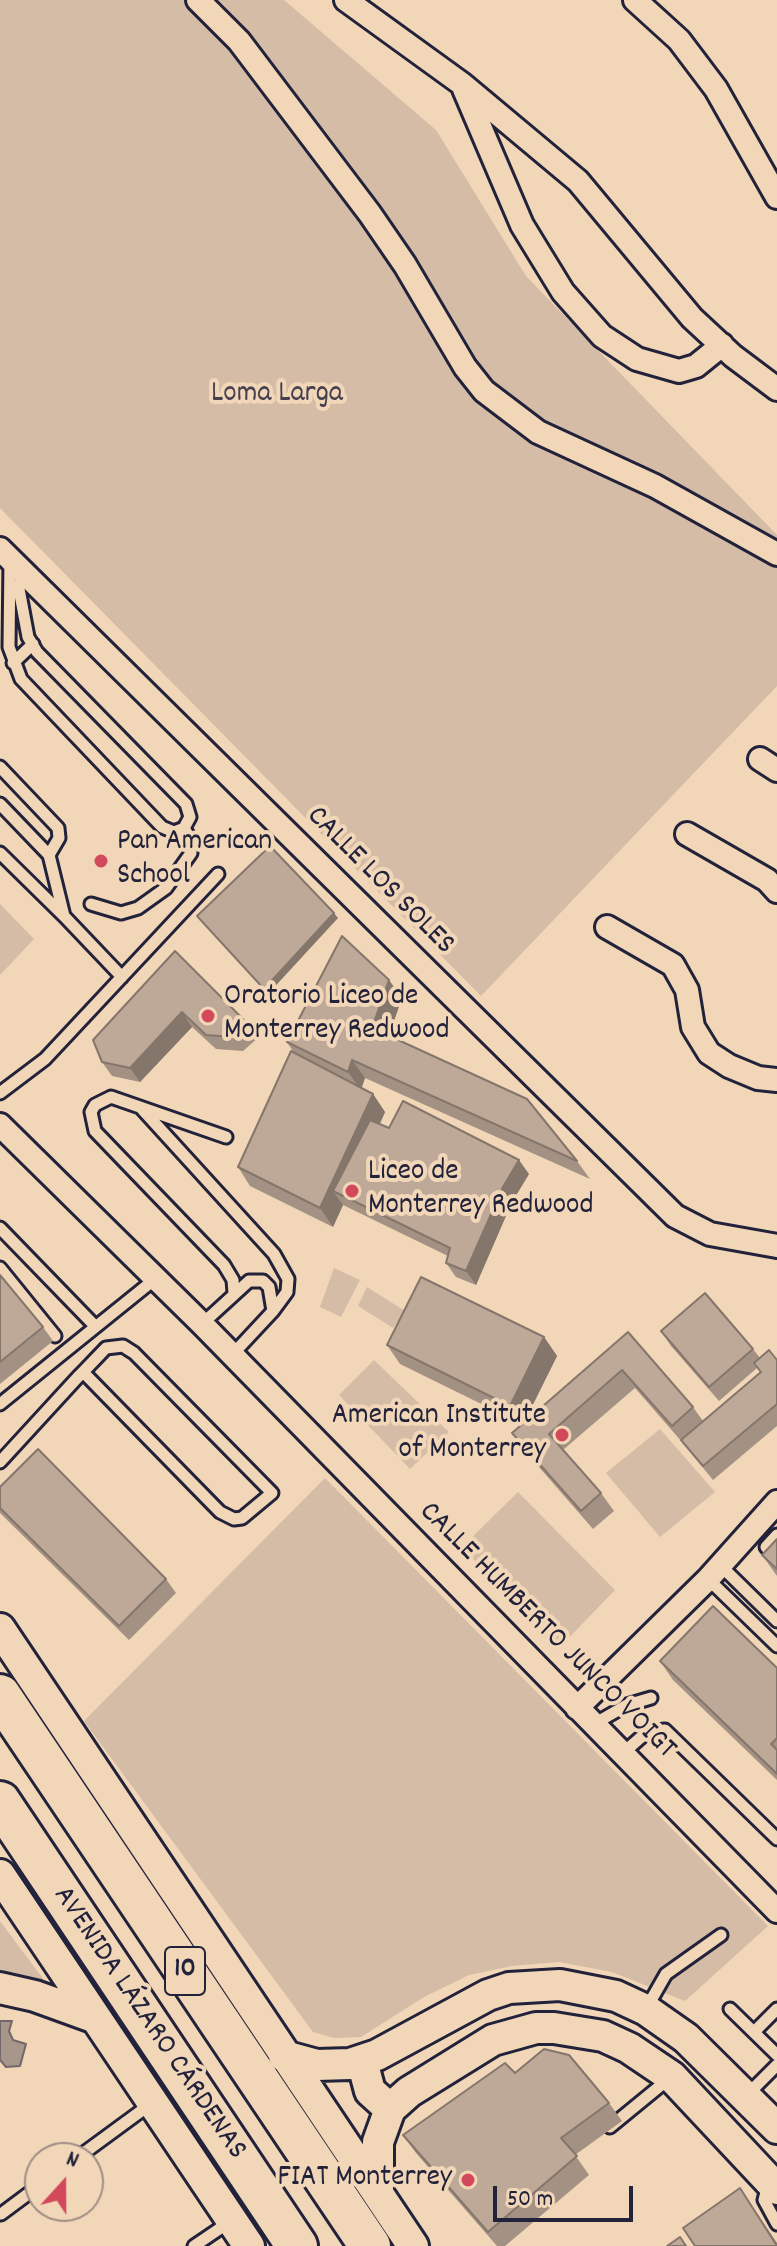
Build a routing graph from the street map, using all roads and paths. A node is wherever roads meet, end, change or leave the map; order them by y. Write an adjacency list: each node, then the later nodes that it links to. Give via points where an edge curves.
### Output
1 (198, 0): 8 (street, via 239,41 370,214 484,391 538,432 655,486)
2 (346, 0): 4 (street)
3 (635, 0): 5 (street, via 679,40 716,89)
4 (462, 84): 6 (street, via 578,181 692,318); 6 (street, via 522,225 563,292 602,336 637,359 679,371 696,366)
5 (777, 197)
6 (722, 345): 7 (street)
7 (777, 389)
8 (777, 554)
9 (11, 560): 10 (lane); 11 (lane, via 8,631); 30 (street, CALLE LOS SOLES, via 675,1216 710,1234)
10 (33, 644): 11 (lane); 14 (lane, via 186,804 190,817)
11 (13, 663): 14 (lane, via 21,679 162,827 174,832)
12 (0, 767): 17 (lane, via 58,828 59,838)
13 (0, 804): 17 (lane)
14 (184, 828): 20 (lane, via 191,853 166,888 121,913)
15 (687, 834): 19 (street)
16 (0, 853): 21 (lane)
17 (49, 855): 21 (lane)
18 (218, 874): 23 (lane)
19 (777, 891)
20 (91, 904)
21 (64, 916): 23 (lane)
22 (607, 927): 24 (street, via 673,965 687,990 693,1027 709,1053 743,1072)
23 (122, 977): 25 (lane, via 45,1059)
24 (777, 1080)
25 (0, 1093)
26 (138, 1106): 28 (lane); 33 (lane, via 102,1099 91,1112 95,1131 224,1265); 34 (lane, via 284,1267 289,1285)
27 (4, 1137): 32 (street, CALLE HUMBERTO JUNCO VOIGT)
28 (226, 1137)
29 (0, 1228): 36 (lane)
30 (777, 1246)
31 (0, 1268): 37 (lane)
32 (155, 1279): 35 (street, CALLE HUMBERTO JUNCO VOIGT); 36 (lane)
33 (234, 1293): 34 (lane, via 249,1281 263,1281 273,1293); 35 (lane)
34 (273, 1311): 38 (lane)
35 (202, 1324): 38 (street, CALLE HUMBERTO JUNCO VOIGT)
36 (95, 1326): 40 (lane)
37 (55, 1336)
38 (232, 1355): 51 (street, CALLE HUMBERTO JUNCO VOIGT, via 515,1645)
39 (83, 1372): 39 (lane, via 113,1345 134,1353 272,1493 242,1518 220,1512); 41 (lane)
40 (0, 1404)
41 (0, 1462)
42 (777, 1502): 45 (street)
43 (777, 1535): 44 (lane, via 766,1547)
44 (777, 1559)
45 (714, 1572): 46 (lane); 48 (lane); 51 (street)
46 (777, 1621)
47 (0, 1629): 66 (street)
48 (777, 1646)
49 (0, 1695): 84 (highway, AVENIDA LÁZARO CÁRDENAS / 10)
50 (651, 1698): 52 (lane)
51 (585, 1700): 52 (street, CALLE HUMBERTO JUNCO VOIGT)
52 (594, 1724): 53 (street, CALLE HUMBERTO JUNCO VOIGT)
53 (623, 1753): 55 (lane, via 647,1732 665,1730); 57 (street, CALLE HUMBERTO JUNCO VOIGT)
54 (0, 1802): 83 (highway, AVENIDA LÁZARO CÁRDENAS / 10)
55 (777, 1839)
56 (0, 1875): 63 (street, AVENIDA LÁZARO CÁRDENAS)
57 (777, 1911)
58 (721, 1935): 62 (lane, via 666,1974)
59 (0, 1988): 63 (street)
60 (730, 2009): 64 (lane)
61 (777, 2009): 64 (lane)
62 (646, 2010): 67 (street, via 588,1989 509,1988); 70 (street, via 686,2038)
63 (93, 2017): 71 (street, AVENIDA LÁZARO CÁRDENAS)
64 (754, 2032): 65 (lane)
65 (777, 2055)
66 (284, 2056): 67 (street, via 335,2067); 77 (street)
67 (362, 2061): 72 (street, via 370,2091)
68 (777, 2065): 70 (lane)
69 (672, 2077): 72 (street, via 603,2036 536,2028 468,2053); 74 (lane); 76 (street)
70 (747, 2095): 73 (street)
71 (153, 2103): 75 (lane); 81 (street, AVENIDA LÁZARO CÁRDENAS)
72 (390, 2109): 77 (street, via 378,2142)
73 (777, 2128)
74 (605, 2131)
75 (99, 2142)
76 (773, 2185): 80 (lane, via 764,2200)
77 (378, 2193): 85 (street)
78 (24, 2197): 79 (lane)
79 (1, 2214)
80 (777, 2224)
81 (237, 2237): 82 (lane)
82 (194, 2246)
83 (297, 2246)
84 (370, 2246)
85 (413, 2246)

